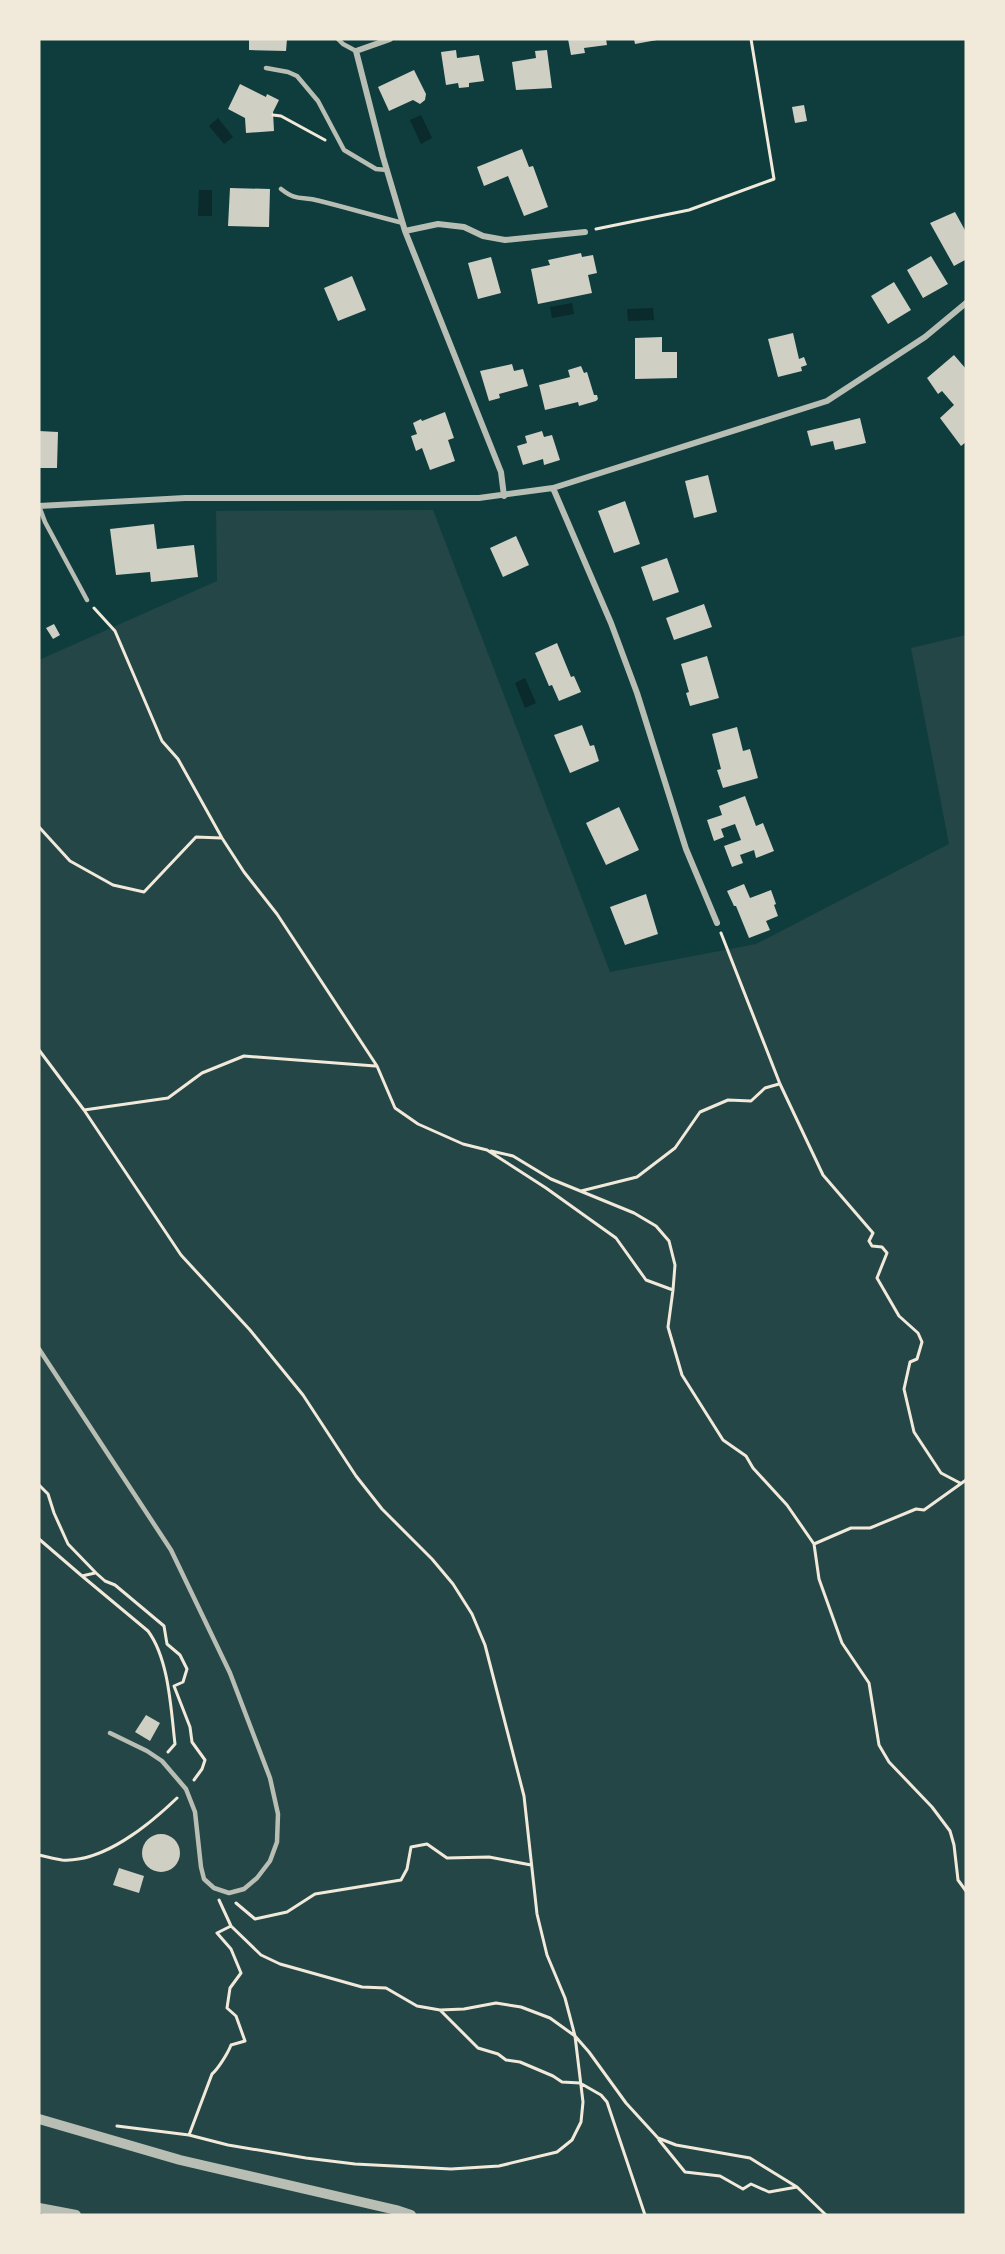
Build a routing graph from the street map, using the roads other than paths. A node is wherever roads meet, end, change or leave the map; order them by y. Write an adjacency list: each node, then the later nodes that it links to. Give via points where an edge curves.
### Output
1 (338, 39): 3 (lane)
2 (390, 39): 3 (street)
3 (356, 51): 5 (street)
4 (266, 68): 5 (lane, via 297,76 318,101 344,150 376,169)
5 (387, 170): 7 (street)
6 (280, 189): 7 (lane, via 292,198 318,200)
7 (403, 223): 8 (street)
8 (405, 231): 9 (street, via 438,224 464,227 505,240); 12 (street, via 501,471)
9 (585, 232)
10 (966, 303): 11 (street, via 925,337 826,401)
11 (553, 489): 12 (street); 15 (street, via 630,673 686,849)
12 (504, 496): 13 (street, via 185,498)
13 (39, 506): 14 (lane)
14 (87, 600)
15 (717, 923)
16 (39, 1349): 17 (lane, via 171,1550 230,1673 270,1778 278,1814 277,1842 270,1861 257,1878 244,1889 229,1893 213,1888 204,1879 195,1812 186,1789 162,1761)
17 (110, 1733)
18 (39, 2119): 21 (street, via 180,2160)
19 (39, 2208): 20 (street)
20 (76, 2215)
21 (411, 2215)

